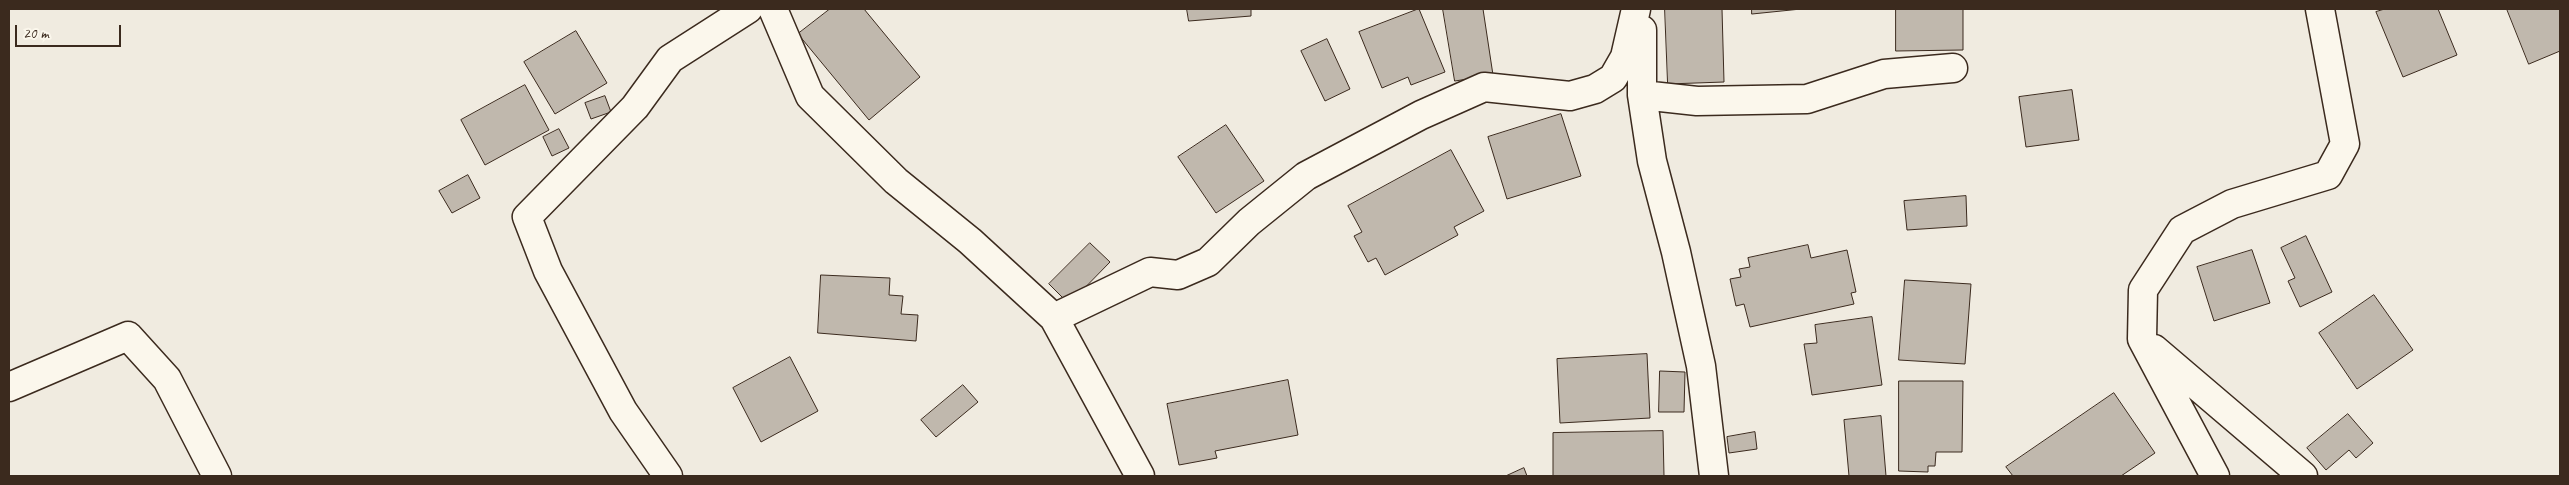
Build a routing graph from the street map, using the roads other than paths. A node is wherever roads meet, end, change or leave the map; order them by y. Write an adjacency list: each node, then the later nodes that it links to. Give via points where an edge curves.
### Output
1 (748, 9): 12 (street, via 670,59 635,107 527,217 548,271 623,411)
2 (773, 9): 8 (street, via 810,96 896,180 970,241)
3 (1636, 9): 8 (street, via 1625,57 1612,78 1595,89 1570,96 1484,87 1421,115 1306,176 1249,222 1208,262 1178,275 1150,272)
4 (1641, 9): 7 (street)
5 (2320, 9): 9 (street, via 2345,144 2328,175 2232,204 2182,230 2143,290)
6 (1953, 68): 7 (street, via 1884,74 1807,99 1697,101)
7 (1642, 95): 14 (street, via 1652,160 1701,366)
8 (1054, 318): 13 (street)
9 (2142, 339): 15 (street); 16 (street)
10 (9, 387): 11 (street, via 128,336 167,379)
11 (217, 476)
12 (668, 476)
13 (1140, 476)
14 (1714, 476)
15 (2215, 476)
16 (2303, 476)

